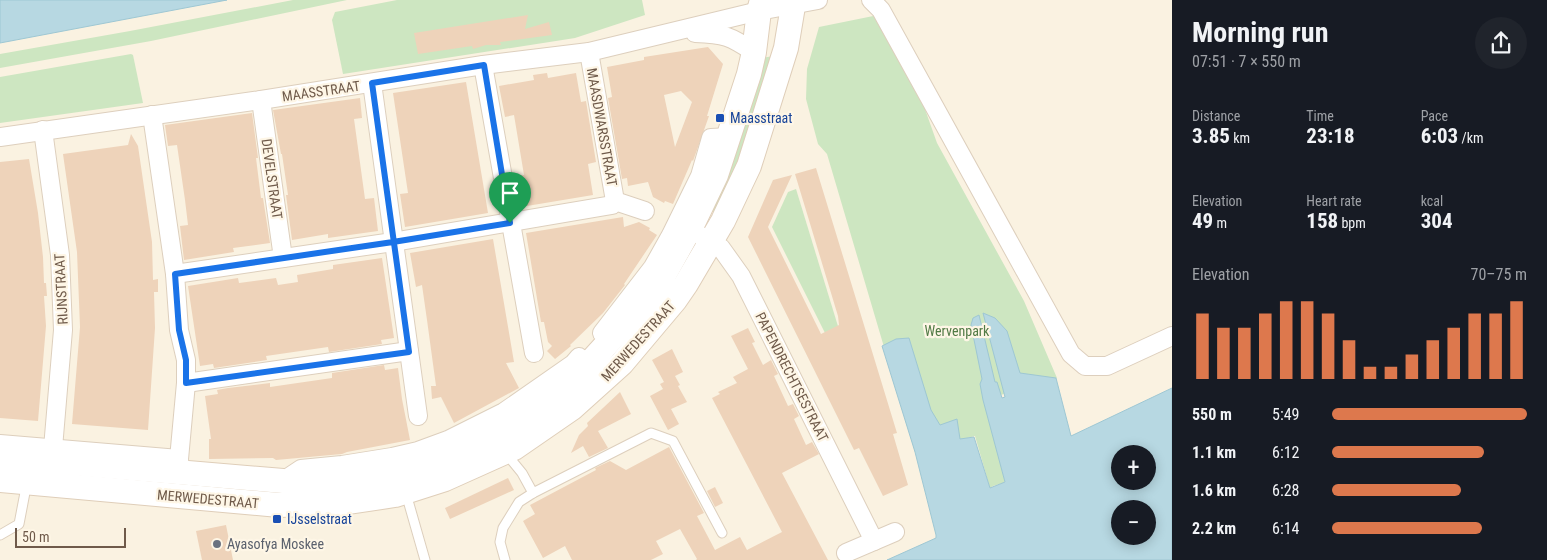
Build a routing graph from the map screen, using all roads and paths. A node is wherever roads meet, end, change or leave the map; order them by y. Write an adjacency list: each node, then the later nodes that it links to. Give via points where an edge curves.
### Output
1 (818, 0): 3 (street, MAASSTRAAT)
2 (871, 0): 24 (street, via 880,10 1071,354 1085,366 1107,366)
3 (793, 1): 4 (street, MAASSTRAAT); 6 (main road, MERWEDESTRAAT)
4 (761, 5): 5 (street, MAASSTRAAT); 6 (main road, via 780,26); 8 (main road, MERWEDESTRAAT)
5 (670, 33): 7 (street, MAASSTRAAT); 8 (street, MAASSTRAAT, via 717,34 732,38)
6 (786, 48): 21 (main road, MERWEDESTRAAT, via 749,166)
7 (589, 52): 9 (street, MAASSTRAAT); 16 (street, MAASDWARSSTRAAT)
8 (754, 52): 15 (main road, MERWEDESTRAAT)
9 (484, 65): 10 (street, MAASSTRAAT); 18 (street)
10 (372, 83): 11 (street, MAASSTRAAT); 20 (street)
11 (261, 100): 12 (street, MAASSTRAAT); 22 (street, DEVELSTRAAT)
12 (152, 115): 13 (street, MAASSTRAAT); 23 (street)
13 (43, 130): 14 (street, MAASSTRAAT); 30 (street, RIJNSTRAAT, via 60,255 63,330)
14 (0, 137)
15 (730, 137): 19 (main road, MERWEDESTRAAT); 36 (street, via 711,138 700,176 653,267 604,330 572,364 504,412 448,440 392,457 301,469)
16 (615, 201): 17 (street); 18 (street, via 612,205)
17 (645, 212)
18 (510, 223): 20 (street); 26 (street)
19 (690, 230): 21 (street, PAPENDRECHTSESTRAAT); 37 (main road, MERWEDESTRAAT, via 659,284 584,369 544,401 494,434 435,460)
20 (393, 242): 22 (street); 25 (street)
21 (711, 242): 31 (main road, MERWEDESTRAAT, via 675,300 622,363 572,408); 42 (street, PAPENDRECHTSESTRAAT, via 721,248 741,276)
22 (283, 258): 23 (street)
23 (175, 274): 27 (street)
24 (1172, 336)
25 (409, 352): 27 (street); 28 (street)
26 (534, 352)
27 (186, 383): 33 (street)
28 (418, 416)
29 (0, 444): 30 (street, MERWEDESTRAAT)
30 (53, 448): 33 (street, MERWEDESTRAAT)
31 (507, 451): 37 (main road, MERWEDESTRAAT, via 445,479); 38 (lane)
32 (0, 458): 34 (main road, MERWEDESTRAAT)
33 (180, 466): 34 (main road, MERWEDESTRAAT); 36 (main road, MERWEDESTRAAT)
34 (28, 471): 35 (main road, MERWEDESTRAAT); 37 (main road, MERWEDESTRAAT, via 279,505 342,503 395,495); 41 (lane, via 19,524)
35 (0, 480)
36 (283, 481): 37 (main road, MERWEDESTRAAT, via 338,482 380,476)
37 (406, 489): 44 (lane)
38 (533, 493): 40 (lane, via 651,433 673,441); 45 (lane, via 519,502 504,528 500,542)
39 (895, 532): 42 (street)
40 (722, 533)
41 (0, 535)
42 (874, 541): 43 (street)
43 (846, 553)
44 (425, 560)
45 (505, 560)

